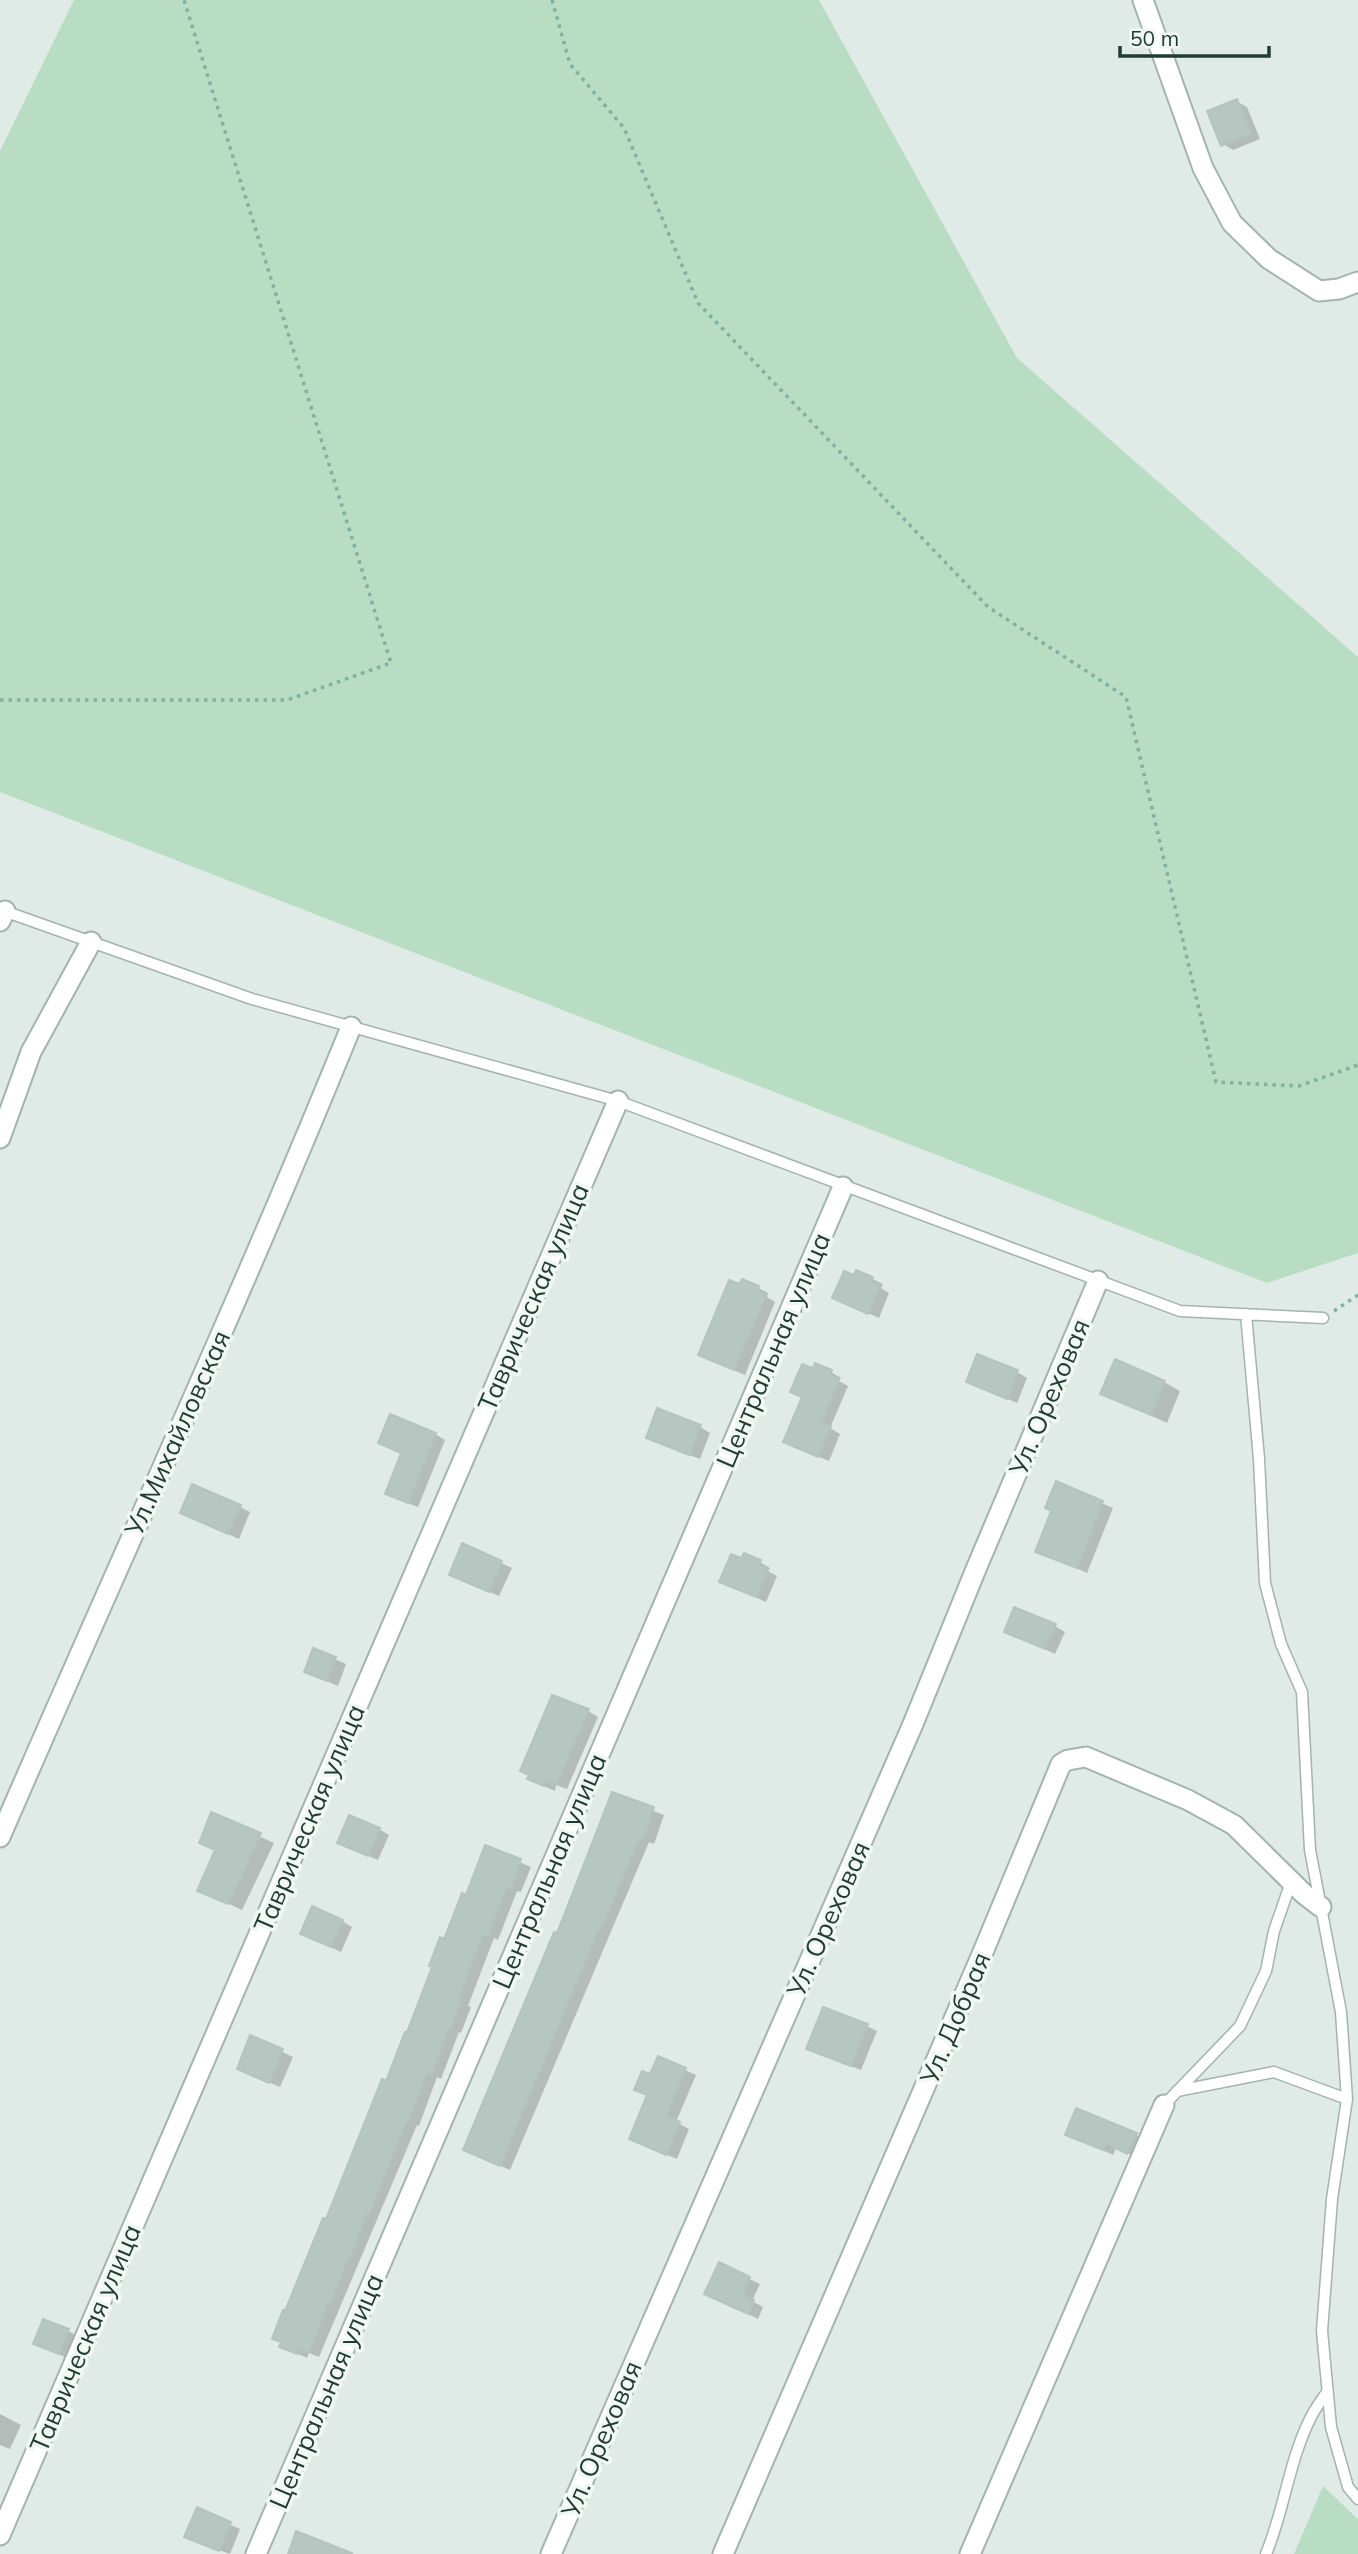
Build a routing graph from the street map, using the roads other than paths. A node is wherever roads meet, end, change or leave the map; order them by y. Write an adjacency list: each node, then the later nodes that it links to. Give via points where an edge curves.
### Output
1 (1143, 0): 2 (street, via 1203,168 1232,223 1269,259 1319,290)
2 (1358, 282)
3 (2, 914): 4 (lane)
4 (91, 942): 5 (lane, via 251,999); 7 (street, via 31,1052)
5 (351, 1027): 6 (lane); 12 (street, Ул.Михайловская, via 285,1189)
6 (618, 1101): 8 (lane); 19 (street, Таврическая улица)
7 (0, 1138)
8 (843, 1187): 9 (lane); 20 (street, Центральная улица)
9 (1098, 1281): 10 (lane, via 1180,1311); 21 (street, Ул. Ореховая, via 913,1724)
10 (1246, 1314): 11 (lane); 14 (lane, via 1265,1583 1280,1644 1303,1692 1310,1850)
11 (1323, 1318)
12 (0, 1837)
13 (1291, 1882): 14 (street, Ул. Добрая); 15 (lane, via 1266,1971 1240,2026); 22 (street, Ул. Добрая, via 1234,1825 1188,1801 1086,1757 1061,1764)
14 (1321, 1908): 16 (lane, via 1341,2012)
15 (1170, 2098): 16 (lane, via 1274,2072); 23 (street)
16 (1347, 2099): 17 (lane, via 1332,2199 1322,2331)
17 (1328, 2392): 18 (lane, via 1331,2427 1348,2487); 24 (lane, via 1309,2420)
18 (1358, 2499)
19 (0, 2535)
20 (256, 2554)
21 (551, 2554)
22 (723, 2554)
23 (970, 2554)
24 (1266, 2554)

